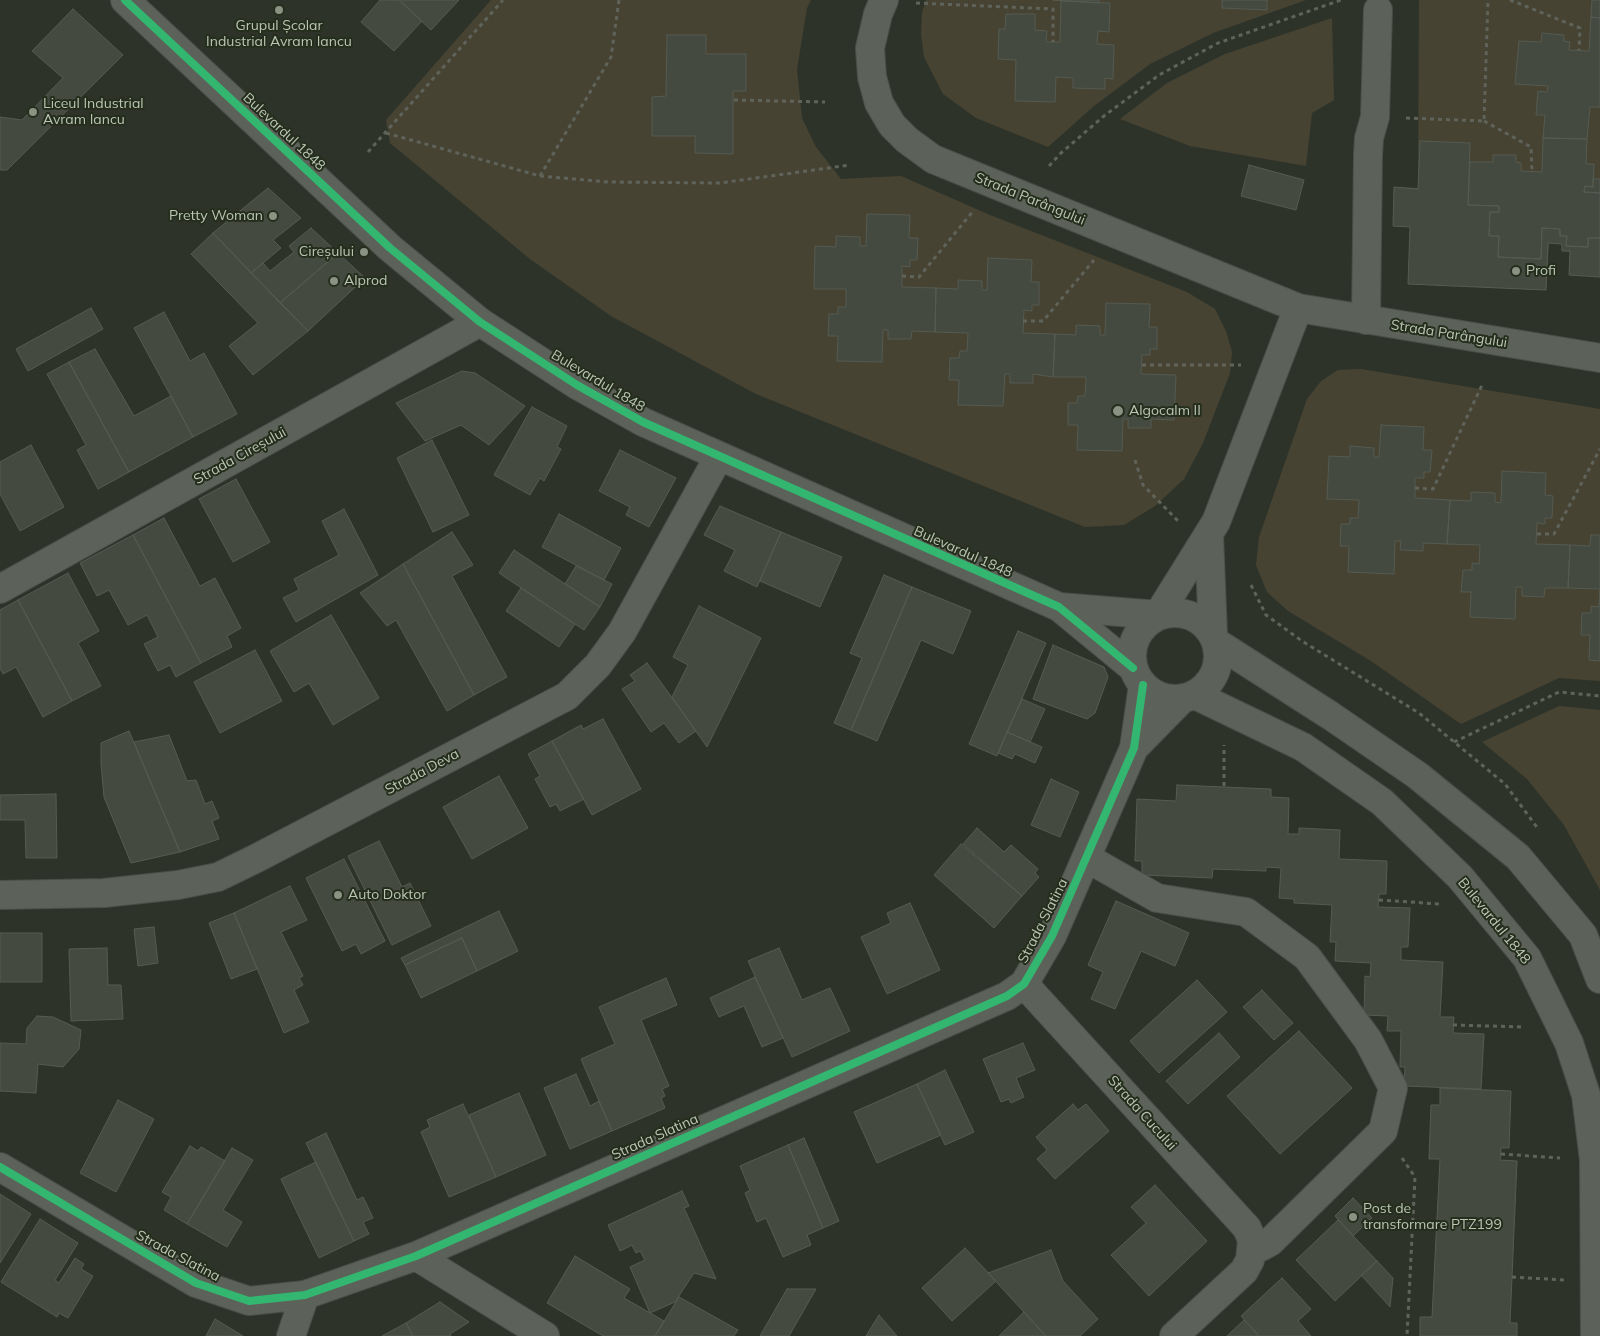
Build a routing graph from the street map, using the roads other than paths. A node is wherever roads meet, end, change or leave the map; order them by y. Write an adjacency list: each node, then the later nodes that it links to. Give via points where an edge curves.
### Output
1 (125, 0): 6 (street, Bulevardul 1848, via 390,248)
2 (884, 0): 4 (street, Strada Parângului, via 870,48 872,76 879,103 892,125 907,140 933,158 1009,191)
3 (1378, 10): 5 (street, via 1375,117 1368,155)
4 (1298, 308): 5 (street, Strada Parângului); 9 (street)
5 (1366, 320): 7 (street, Strada Parângului)
6 (480, 322): 8 (street, Bulevardul 1848, via 577,385 643,422); 10 (street, Strada Cireșului)
7 (1600, 358)
8 (719, 456): 11 (street, Bulevardul 1848); 18 (street, Strada Deva, via 622,632 598,665 566,696 218,877 104,893)
9 (1209, 535): 12 (street); 13 (street)
10 (0, 589)
11 (1059, 607): 12 (street, Bulevardul 1848); 14 (street, Bulevardul 1848)
12 (1158, 615): 13 (street, Bulevardul 1848, via 1185,613 1198,618); 14 (street, via 1138,631 1131,656)
13 (1215, 639): 15 (street, via 1219,658 1215,673 1206,685); 19 (street, Bulevardul 1848, via 1417,775 1518,857 1583,935)
14 (1138, 677): 15 (street, Bulevardul 1848, via 1155,694 1169,699); 16 (street, Strada Slatina)
15 (1189, 696): 16 (street, Strada Slatina); 28 (street, Bulevardul 1848, via 1303,747 1382,802 1460,877 1527,958 1570,1042 1586,1095 1594,1160)
16 (1134, 748): 17 (street, Strada Slatina)
17 (1087, 858): 20 (street, Strada Slatina, via 1052,936); 22 (street, via 1157,898 1246,912 1307,957 1368,1040 1392,1088 1383,1131 1270,1242)
18 (0, 895)
19 (1600, 979)
20 (1024, 984): 22 (street, Strada Cucului, via 1247,1228); 23 (street, Strada Slatina, via 1007,996)
21 (0, 1167): 24 (street, Strada Slatina, via 196,1283 249,1301)
22 (1253, 1247): 27 (street, via 1244,1271)
23 (416, 1256): 24 (street, Strada Slatina); 26 (street)
24 (305, 1295): 25 (street)
25 (291, 1336)
26 (545, 1336)
27 (1174, 1336)
28 (1595, 1336)

